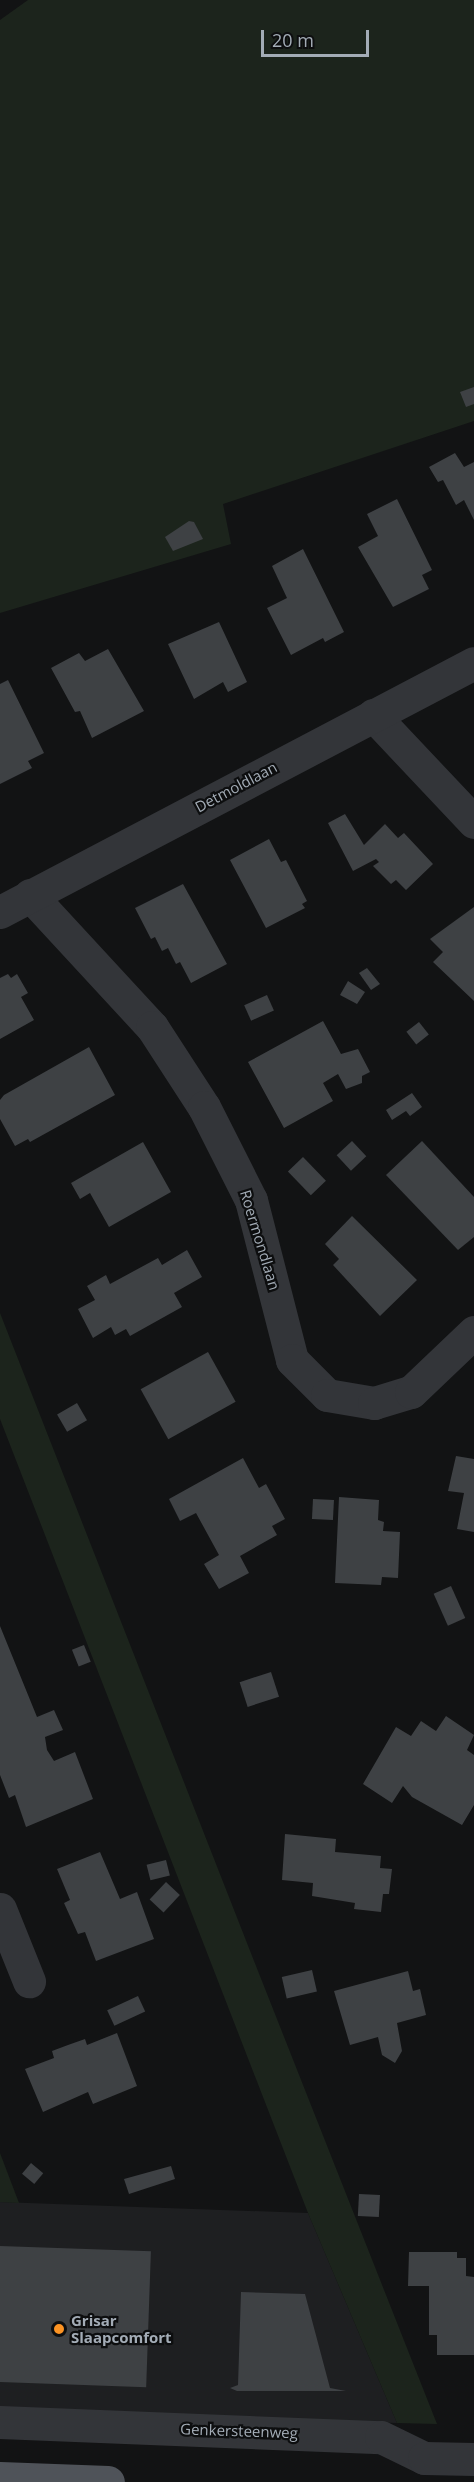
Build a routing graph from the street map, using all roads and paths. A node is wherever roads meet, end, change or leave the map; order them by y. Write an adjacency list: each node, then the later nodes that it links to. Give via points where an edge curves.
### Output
1 (474, 663): 2 (street, Detmoldlaan)
2 (373, 715): 3 (street); 4 (street, Detmoldlaan)
3 (474, 822)
4 (30, 895): 5 (street, Detmoldlaan); 6 (street, Roermondlaan, via 152,1027 204,1107 251,1200 292,1360 327,1395 374,1403 411,1392)
5 (0, 912)
6 (474, 1332)
7 (0, 1909): 8 (street)
8 (29, 1981)
9 (0, 2422): 10 (street, Genkersteenweg, via 381,2437 424,2458)
10 (474, 2459)
11 (0, 2478): 12 (main road)
12 (108, 2482)

